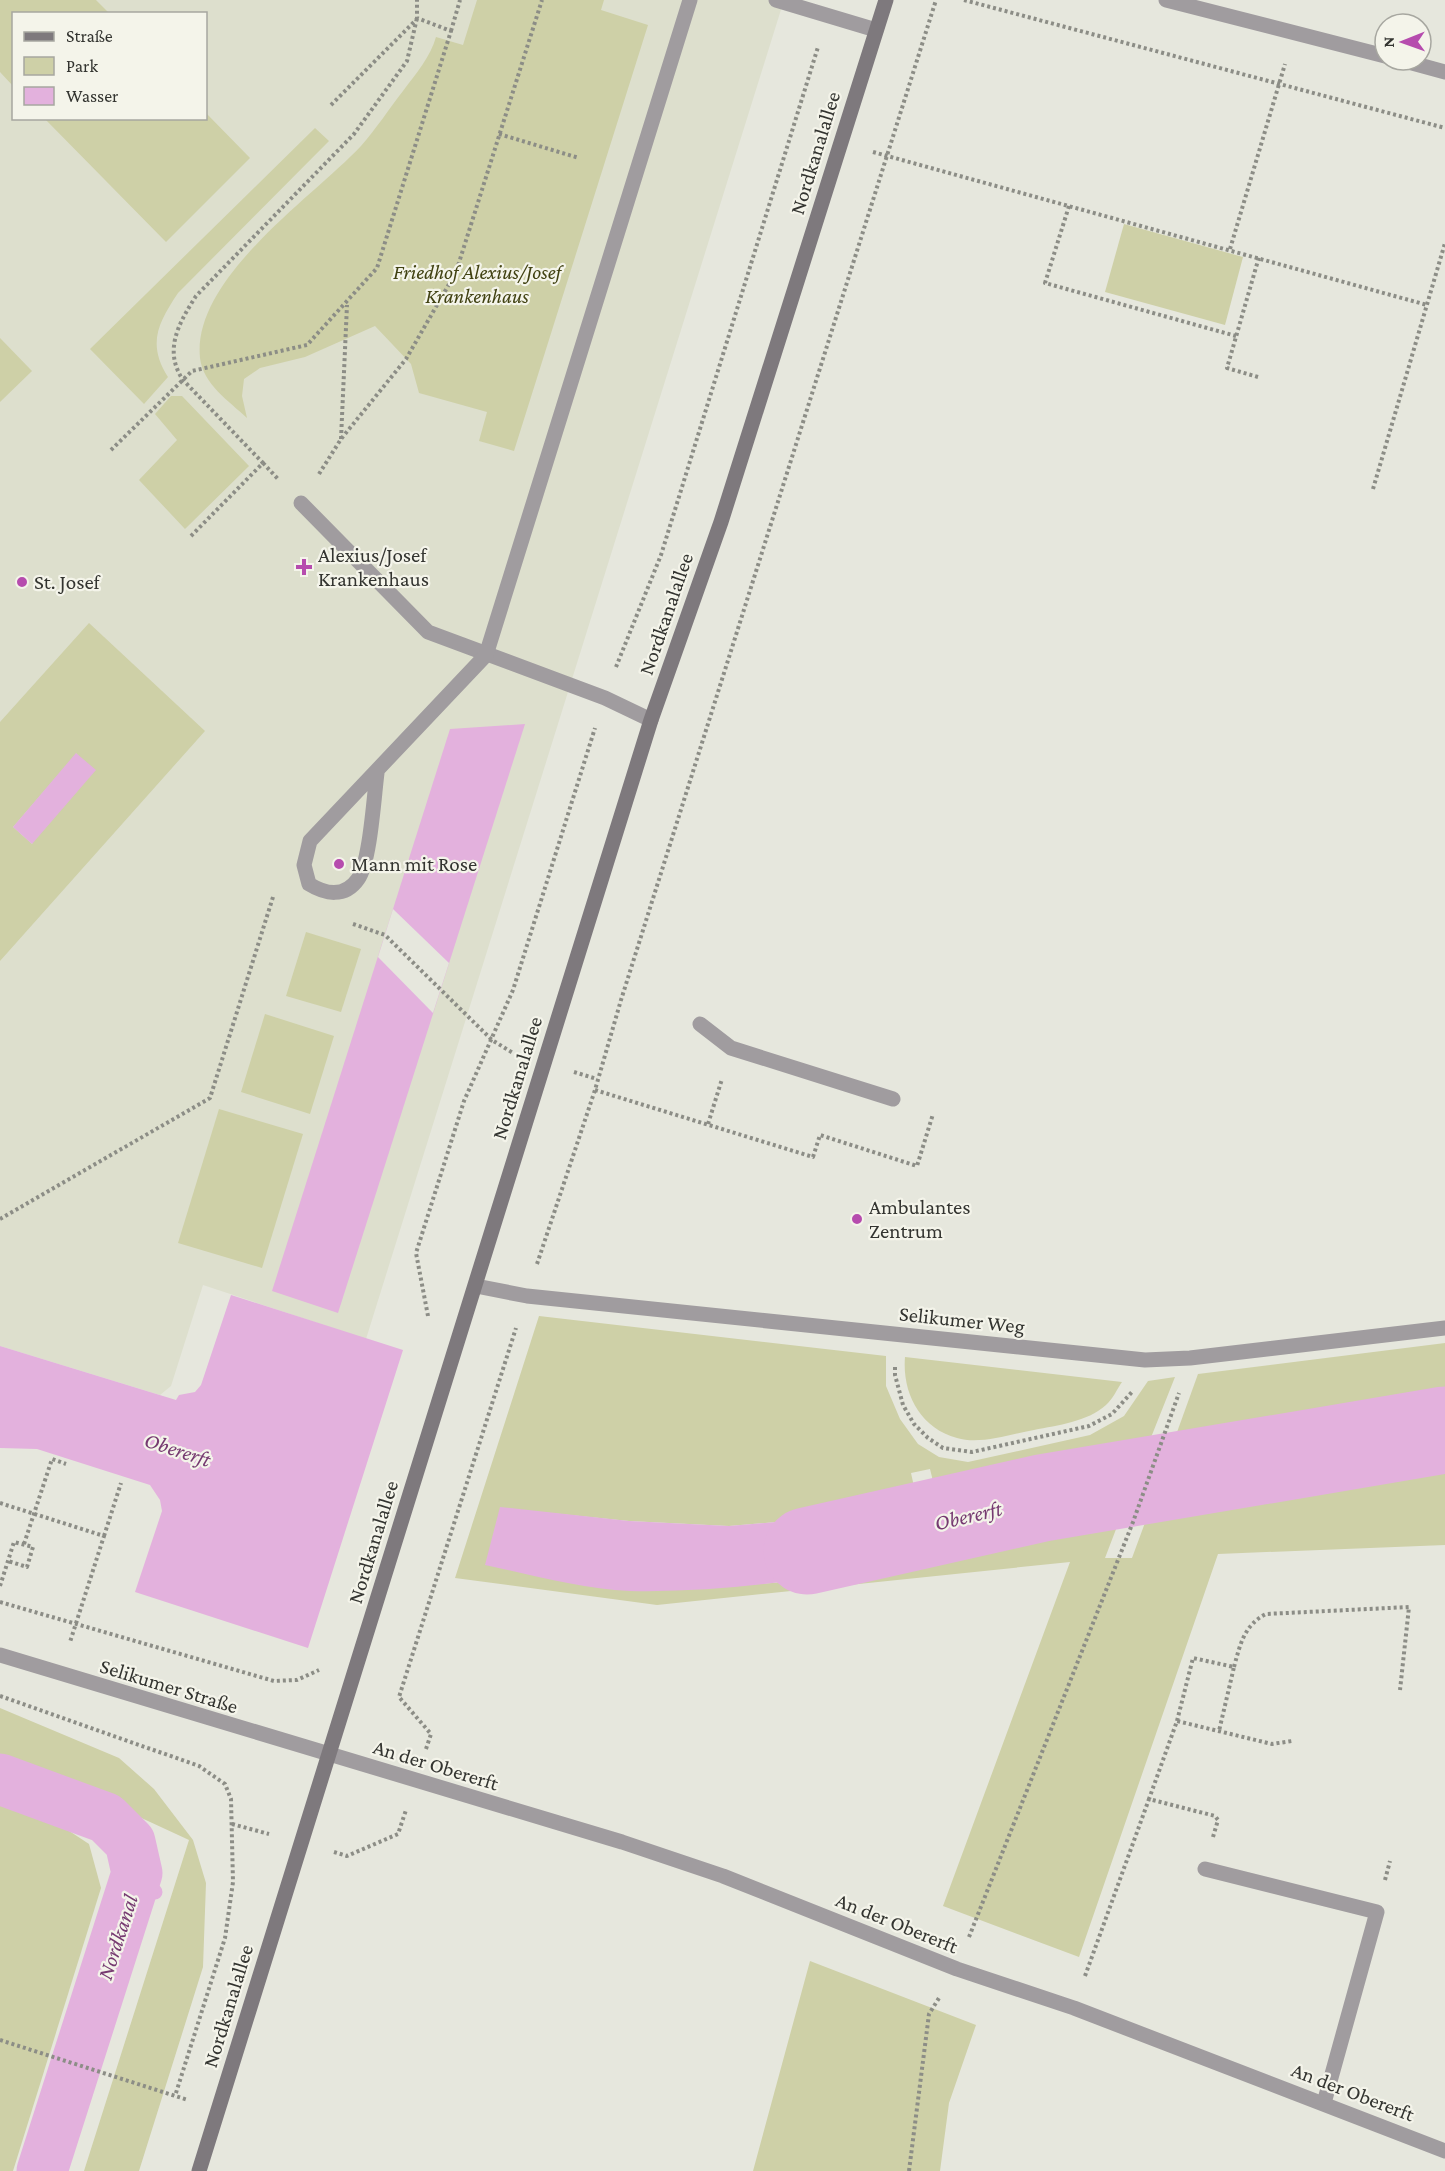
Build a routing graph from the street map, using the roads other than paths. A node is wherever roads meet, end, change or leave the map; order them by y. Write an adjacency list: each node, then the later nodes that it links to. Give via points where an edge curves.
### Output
1 (690, 0): 8 (street)
2 (776, 0): 5 (street)
3 (886, 0): 5 (main road, Nordkanalallee)
4 (1166, 0): 6 (street)
5 (876, 30): 9 (main road, Nordkanalallee, via 721,522)
6 (1373, 53)
7 (301, 503): 8 (street, via 428,632)
8 (486, 655): 9 (street, via 605,698); 10 (street)
9 (651, 720): 13 (main road, Nordkanalallee)
10 (377, 773): 10 (street, via 310,841 304,864 309,884 323,893 343,892 358,879 366,853)
11 (700, 1024): 12 (street, via 731,1048)
12 (893, 1099)
13 (476, 1286): 14 (street, Selikumer Weg, via 527,1296 1144,1360); 16 (main road, Nordkanalallee)
14 (1445, 1328)
15 (0, 1655): 16 (street, Selikumer Straße)
16 (327, 1754): 18 (street, An der Obererft, via 622,1842 711,1873 957,1969 1074,2008); 20 (main road, Nordkanalallee)
17 (1205, 1869): 18 (street, via 1377,1912)
18 (1324, 2103): 19 (street, An der Obererft)
19 (1445, 2151)
20 (199, 2171)

